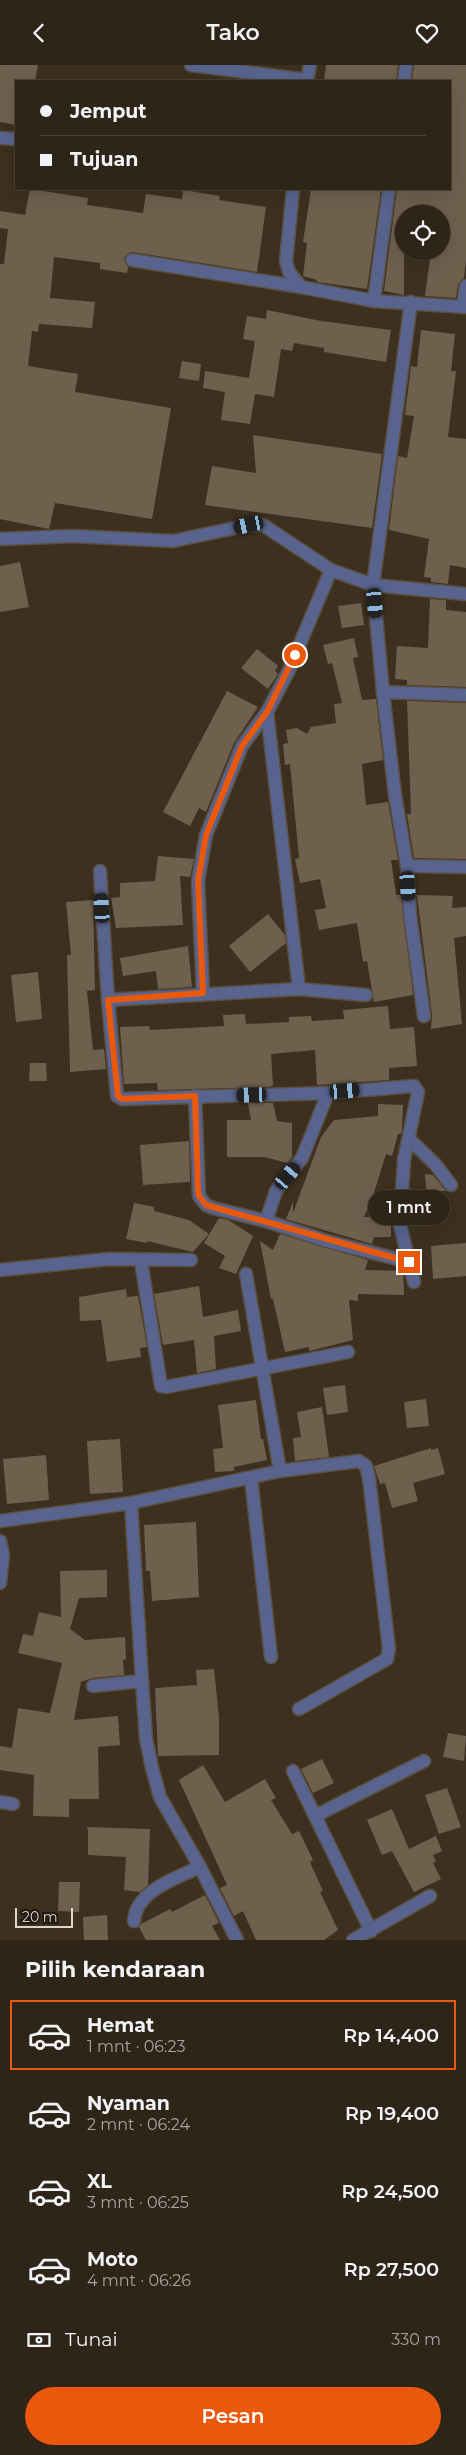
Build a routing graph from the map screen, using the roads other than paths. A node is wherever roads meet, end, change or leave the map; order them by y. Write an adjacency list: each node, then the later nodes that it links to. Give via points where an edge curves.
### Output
1 (191, 65): 4 (street)
2 (310, 65): 5 (street)
3 (406, 65): 6 (street)
4 (300, 80)
5 (307, 80)
6 (404, 80)
7 (0, 138): 8 (street)
8 (15, 139)
9 (293, 190): 13 (street, via 286,261 289,272)
10 (389, 190): 14 (street)
11 (132, 260): 13 (street)
12 (466, 286): 16 (street)
13 (301, 287): 14 (street)
14 (374, 301): 15 (street)
15 (411, 302): 16 (street); 19 (street)
16 (464, 307)
17 (0, 539): 18 (street, via 73,537 172,541 263,525)
18 (331, 570): 19 (street); 23 (street, via 288,672)
19 (373, 585): 20 (street); 21 (street)
20 (466, 593)
21 (382, 691): 22 (street); 24 (street)
22 (466, 695)
23 (267, 712): 27 (street); 28 (street, via 242,746 202,850 198,881)
24 (407, 866): 25 (street); 31 (street, via 410,915)
25 (466, 867)
26 (100, 871): 30 (street)
27 (299, 989): 28 (street); 29 (street)
28 (203, 993): 30 (street)
29 (366, 995)
30 (108, 1000): 33 (street, via 118,1096 122,1099)
31 (424, 1016)
32 (328, 1093): 33 (street); 34 (street, via 414,1087 418,1092); 36 (street, via 302,1158 276,1191)
33 (195, 1096): 36 (street, via 199,1196 213,1208)
34 (409, 1139): 35 (street); 39 (street, via 401,1187 400,1225)
35 (451, 1185)
36 (266, 1221): 39 (street)
37 (190, 1260): 38 (street)
38 (141, 1261): 40 (street, via 109,1259); 44 (street, via 161,1385 166,1387)
39 (409, 1262): 42 (street)
40 (0, 1270)
41 (246, 1274): 44 (street)
42 (414, 1282)
43 (348, 1352): 44 (street)
44 (262, 1367): 45 (street)
45 (280, 1471): 46 (street); 54 (street, via 358,1461 366,1466 389,1649 387,1659)
46 (251, 1478): 47 (street); 51 (street)
47 (131, 1503): 48 (street); 52 (street)
48 (0, 1521)
49 (0, 1541): 50 (street, via 3,1555)
50 (0, 1583)
51 (271, 1657)
52 (142, 1681): 53 (street); 58 (street, via 146,1739 160,1797)
53 (93, 1686)
54 (299, 1709)
55 (424, 1761): 57 (street)
56 (293, 1771): 57 (street)
57 (315, 1816): 61 (street)
58 (200, 1867): 60 (street, via 166,1882 142,1900 135,1910); 62 (street)
59 (430, 1896): 61 (street)
60 (134, 1921)
61 (371, 1931): 63 (street)
62 (237, 1940)
63 (353, 1940)

